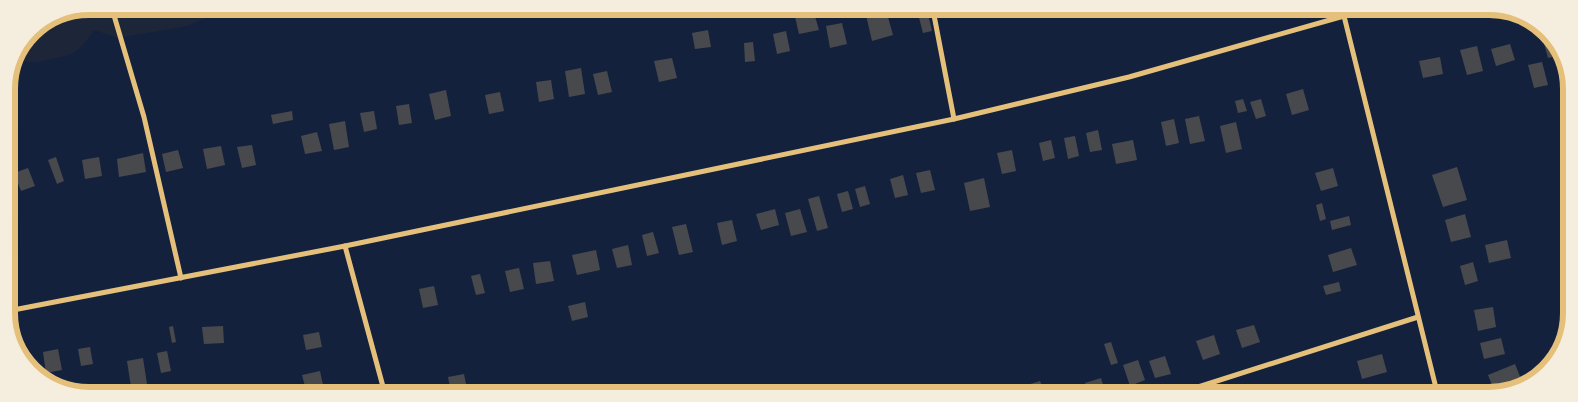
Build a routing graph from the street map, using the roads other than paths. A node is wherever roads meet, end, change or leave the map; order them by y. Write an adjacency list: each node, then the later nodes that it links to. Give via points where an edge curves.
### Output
1 (114, 15): 6 (street, via 144,117)
2 (934, 15): 4 (street)
3 (1344, 16): 4 (street, via 1129,76); 8 (street)
4 (954, 119): 5 (street)
5 (345, 246): 6 (street); 9 (street)
6 (181, 278): 7 (street)
7 (15, 310)
8 (1418, 317): 10 (street); 11 (street)
9 (383, 387)
10 (1198, 387)
11 (1436, 387)

